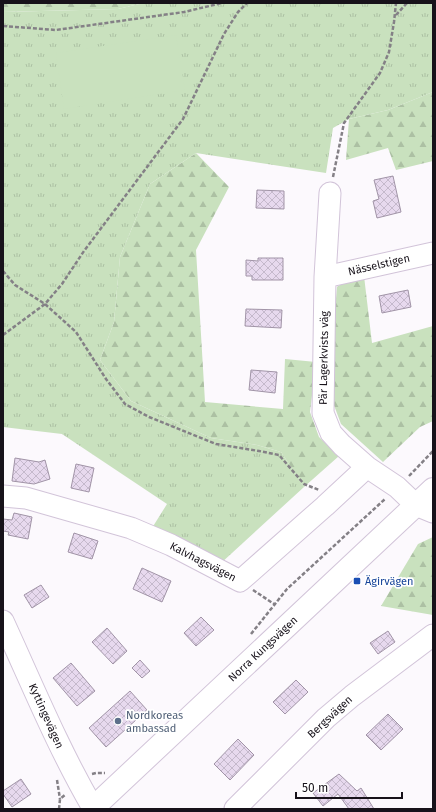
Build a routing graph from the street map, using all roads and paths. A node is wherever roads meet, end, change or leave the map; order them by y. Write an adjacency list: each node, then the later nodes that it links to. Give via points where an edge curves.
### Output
1 (222, 3): 6 (path, via 184,12 56,30)
2 (247, 3): 11 (path, via 224,34 183,119)
3 (396, 3): 5 (path)
4 (407, 3): 5 (path)
5 (395, 15): 7 (path, via 389,52 380,73 344,123)
6 (3, 26)
7 (330, 193): 10 (street, Pär Lagerkvists väg)
8 (433, 253): 10 (street, Nässelstigen)
9 (3, 271): 11 (path, via 15,285)
10 (325, 277): 14 (street, Pär Lagerkvists väg, via 323,413 331,433)
11 (45, 304): 12 (path); 17 (path, via 76,332 125,404 149,417 216,444 278,455 304,484)
12 (3, 335)
13 (433, 451): 15 (path)
14 (367, 467): 15 (street, Pär Lagerkvists väg); 20 (street, Kalvhagsvägen)
15 (397, 487): 19 (street, Pär Lagerkvists väg); 21 (path)
16 (433, 489): 19 (main road, Norra Kungsvägen)
17 (321, 491)
18 (3, 496): 20 (street, Kalvhagsvägen, via 26,498 131,528)
19 (425, 509): 27 (main road, Norra Kungsvägen)
20 (240, 581): 21 (path)
21 (274, 604): 24 (path)
22 (3, 621): 26 (street, Kyttingevägen)
23 (433, 635): 29 (street, Bergsvägen, via 326,718)
24 (247, 639)
25 (109, 770): 26 (path, via 104,774 96,773 89,776)
26 (79, 783): 27 (street, Kyttingevägen); 28 (path, via 60,799)
27 (92, 808)
28 (59, 809)
29 (235, 809)

